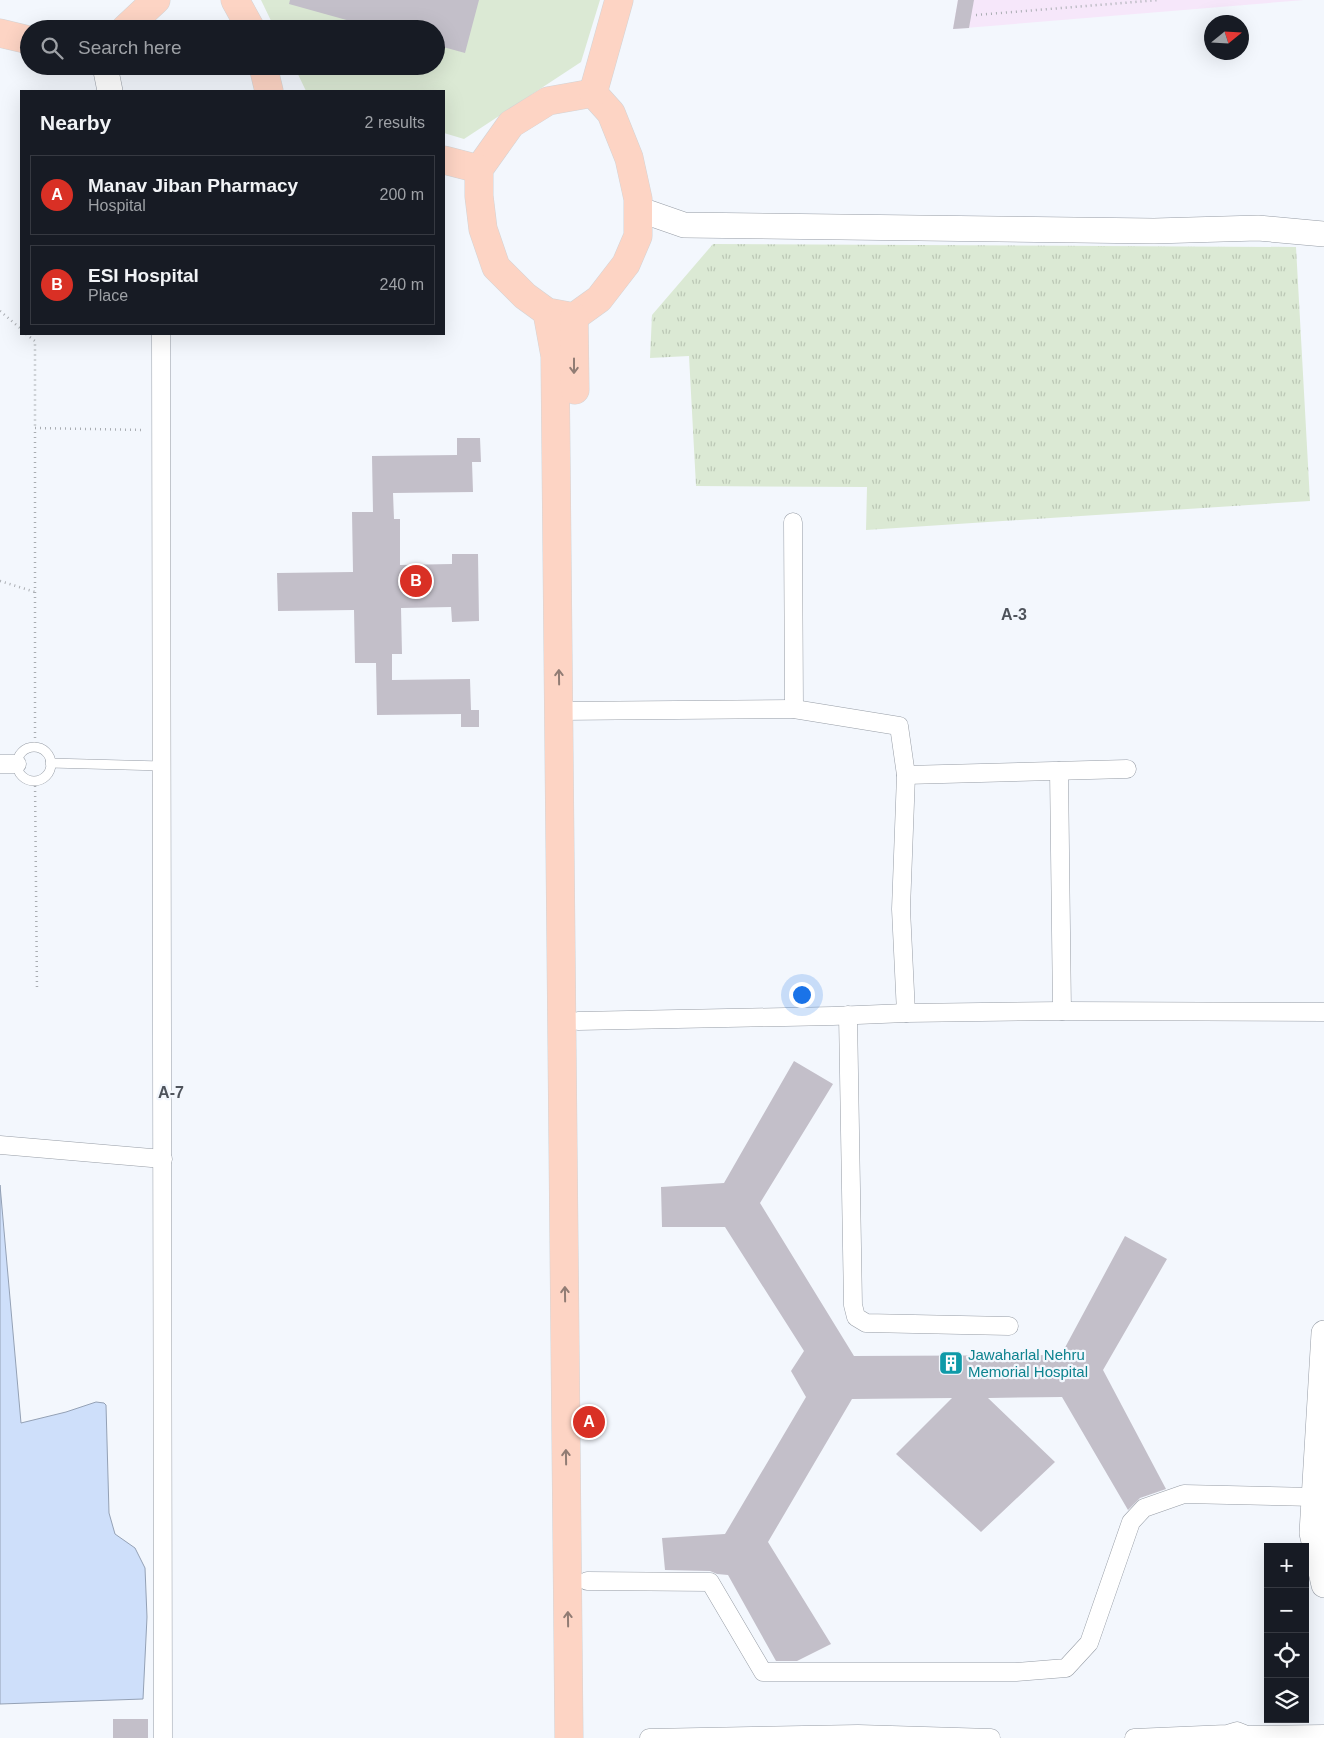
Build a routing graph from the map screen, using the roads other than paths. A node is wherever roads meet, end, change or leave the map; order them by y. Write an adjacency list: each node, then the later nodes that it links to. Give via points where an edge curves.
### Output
1 (156, 0): 4 (main road)
2 (236, 0): 5 (main road)
3 (620, 0): 12 (main road)
4 (135, 20)
5 (246, 20)
6 (0, 33): 7 (main road)
7 (20, 38)
8 (107, 75): 10 (street)
9 (265, 75): 11 (main road)
10 (110, 90)
11 (269, 90)
12 (593, 93): 14 (main road, via 548,101 511,124); 15 (main road, via 611,113 628,158)
13 (445, 160): 14 (main road)
14 (479, 169): 21 (main road, via 483,229 496,267 525,296)
15 (638, 209): 17 (street); 20 (main road)
16 (1324, 216): 18 (street)
17 (684, 225): 18 (street, via 1154,231); 20 (street)
18 (1258, 228): 19 (street)
19 (1324, 234)
20 (638, 236): 22 (main road, via 626,264 599,299)
21 (547, 312): 22 (main road); 26 (main road, one-way to 21, via 555,356)
22 (574, 317): 26 (main road, one-way to 26)
23 (161, 335): 29 (street)
24 (793, 522): 25 (street)
25 (794, 709): 26 (street); 32 (street, via 899,726)
26 (568, 711): 37 (main road); 47 (main road, one-way to 26)
27 (50, 763): 28 (lane, via 45,752 30,748); 28 (lane, via 46,776 35,781 30,781); 29 (lane)
28 (9, 764)
29 (162, 766): 39 (street)
30 (1127, 770): 31 (street)
31 (1059, 771): 32 (street); 33 (street)
32 (906, 775): 35 (street, via 902,909)
33 (1062, 1011): 34 (street); 35 (street)
34 (1324, 1012)
35 (906, 1013): 36 (street)
36 (848, 1015): 37 (street); 40 (street, via 853,1305 856,1317 866,1323)
37 (578, 1021): 43 (main road)
38 (0, 1145): 39 (street)
39 (162, 1159): 46 (street)
40 (1009, 1326)
41 (1324, 1333): 42 (street)
42 (1314, 1497): 43 (street, via 1184,1494 1144,1508 1131,1522 1089,1643 1066,1668 1016,1672 763,1672 710,1582); 44 (street, via 1312,1533)
43 (587, 1581): 48 (main road)
44 (1324, 1585)
45 (1324, 1734): 51 (street, via 1247,1735 1237,1731)
46 (164, 1738)
47 (569, 1738)
48 (583, 1738)
49 (649, 1738): 50 (street, via 858,1734)
50 (991, 1738)
51 (1134, 1738)

